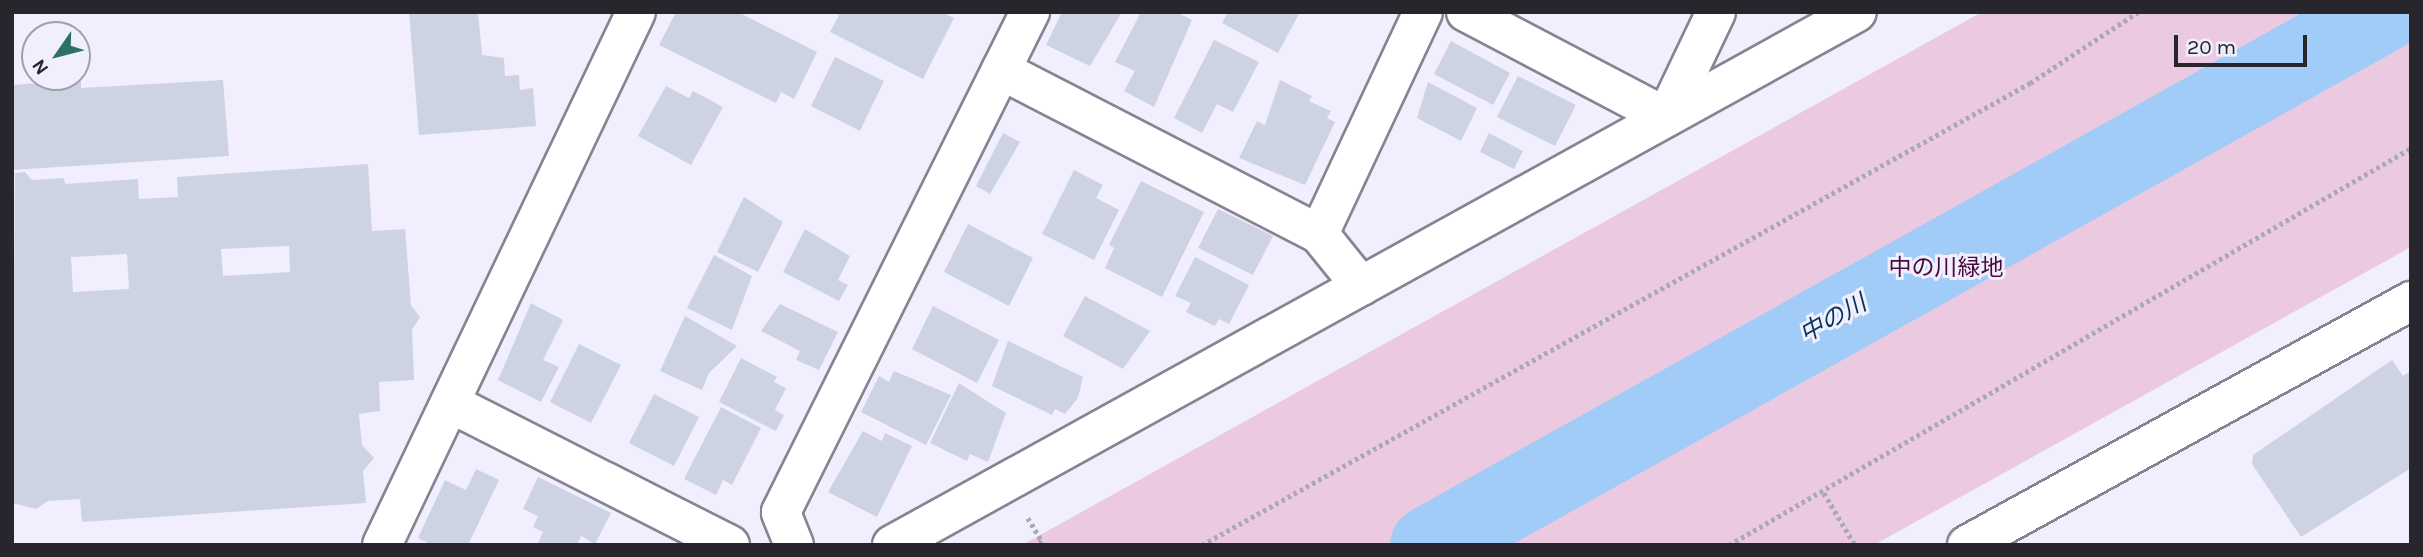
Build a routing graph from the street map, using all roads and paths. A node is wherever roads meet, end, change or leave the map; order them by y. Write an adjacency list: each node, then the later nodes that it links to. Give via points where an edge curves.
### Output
1 (636, 12): 14 (street)
2 (1030, 12): 8 (street)
3 (1423, 12): 11 (street)
4 (1466, 12): 9 (street)
5 (1716, 12): 9 (street)
6 (1857, 12): 9 (street)
7 (2138, 12): 22 (path, via 2030,83)
8 (1001, 70): 11 (street); 19 (street, via 781,512)
9 (1667, 117): 12 (street)
10 (2411, 148): 15 (path)
11 (1319, 234): 12 (street)
12 (1361, 286): 20 (street)
13 (2411, 301): 25 (street)
14 (450, 403): 17 (street); 18 (street)
15 (1824, 493): 23 (path); 24 (path)
16 (1026, 514): 21 (path, via 1042,541)
17 (382, 545)
18 (730, 545)
19 (794, 545)
20 (892, 545)
21 (1036, 545)
22 (1202, 545)
23 (1729, 545)
24 (1855, 545)
25 (1967, 545)

